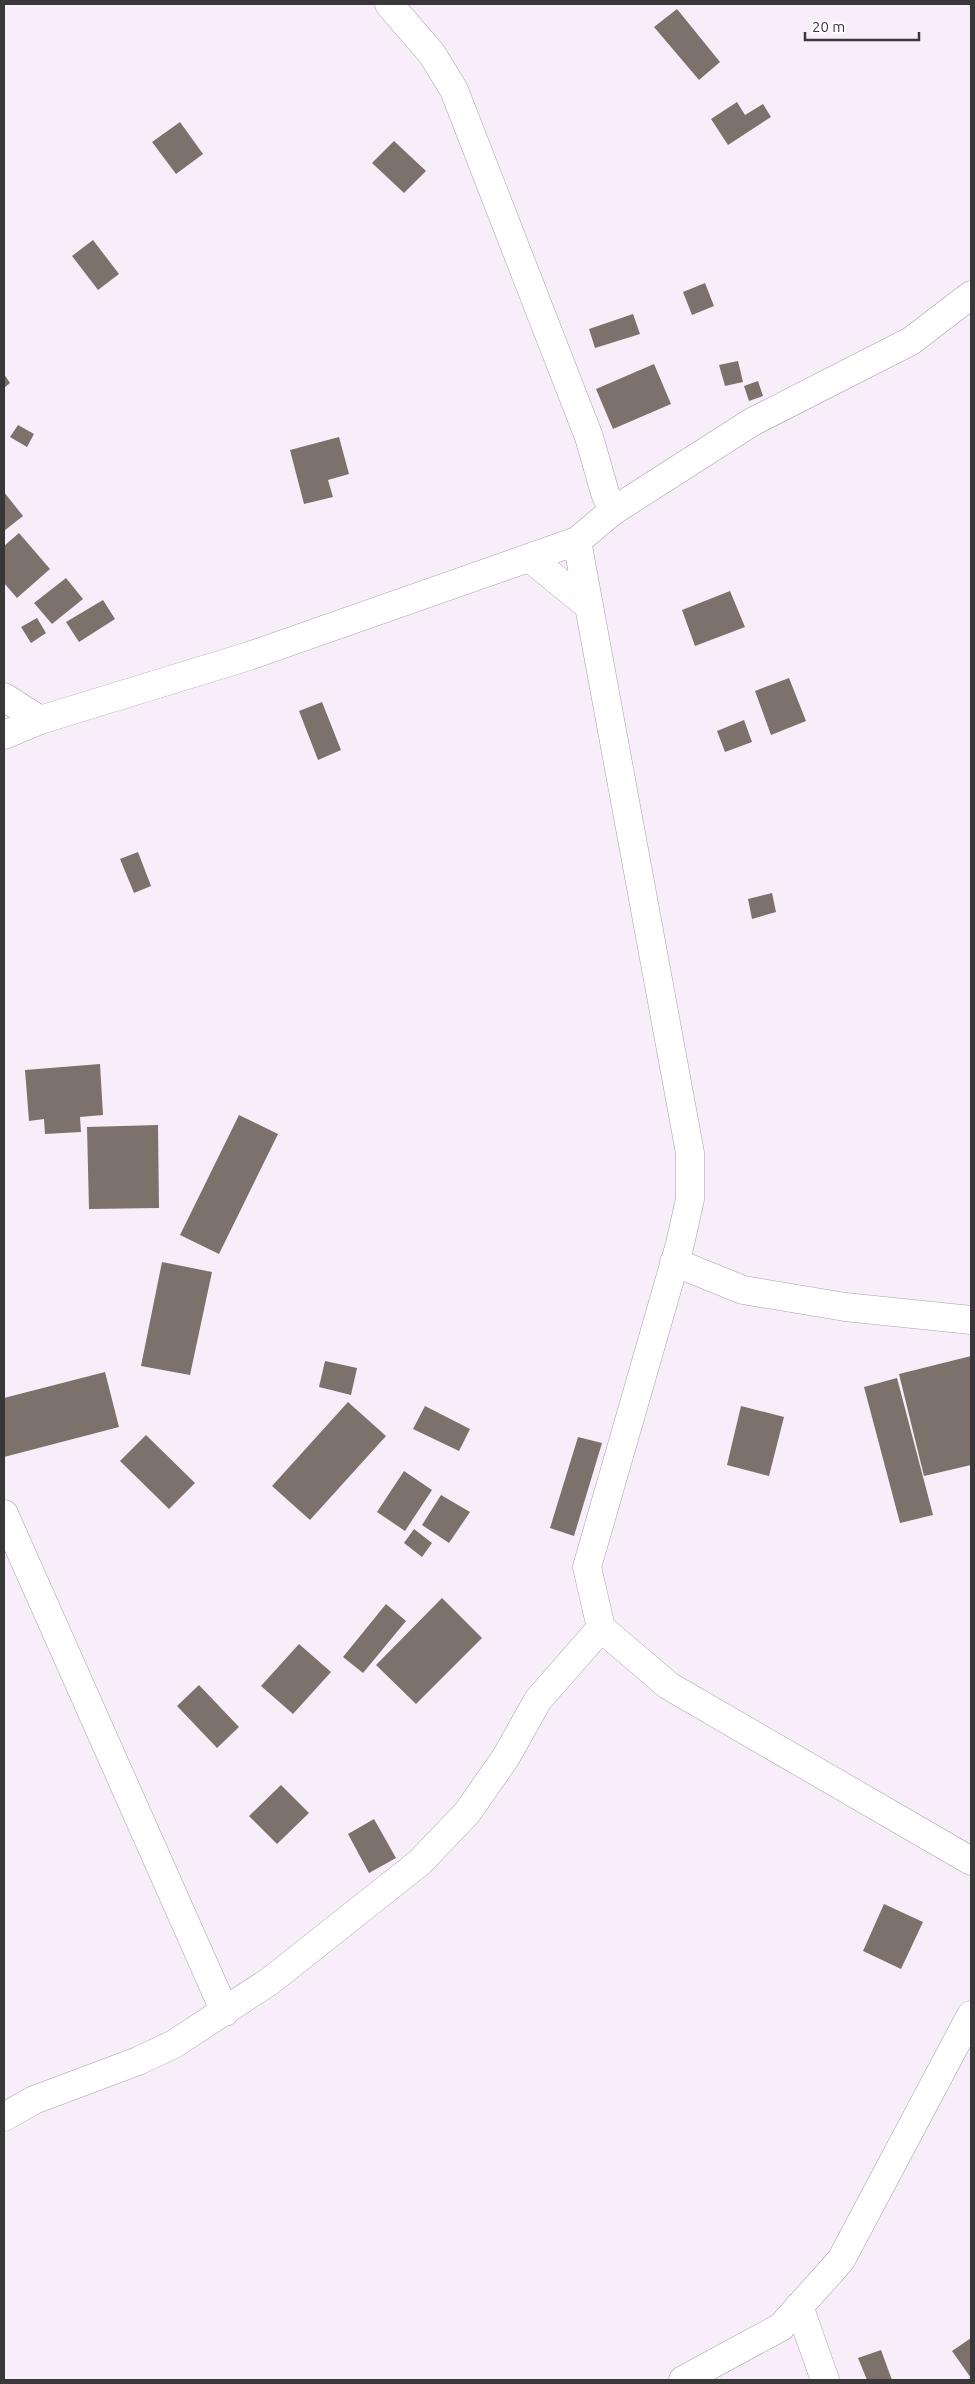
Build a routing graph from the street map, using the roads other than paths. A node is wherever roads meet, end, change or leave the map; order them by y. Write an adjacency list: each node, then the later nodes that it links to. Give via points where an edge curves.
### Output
1 (389, 4): 3 (street, via 432,54 454,90 588,437)
2 (971, 294): 3 (street, via 911,341 752,422)
3 (613, 511): 4 (street)
4 (577, 541): 5 (street); 6 (street)
5 (531, 559): 6 (street); 8 (street, via 249,656)
6 (589, 606): 10 (street, via 690,1153 690,1199)
7 (4, 697): 8 (street)
8 (40, 720): 9 (street)
9 (4, 735)
10 (674, 1262): 11 (street, via 743,1290 845,1307); 13 (street, via 587,1566)
11 (971, 1320)
12 (4, 1514): 15 (street)
13 (601, 1628): 14 (street, via 669,1686); 15 (street, via 538,1700 506,1757 466,1813 419,1863 270,1981)
14 (971, 1862)
15 (225, 2012): 17 (street, via 138,2061 34,2100)
16 (971, 2015): 18 (street, via 841,2260)
17 (4, 2117)
18 (799, 2306): 19 (street, via 781,2327); 20 (street)
19 (683, 2380)
20 (825, 2380)

